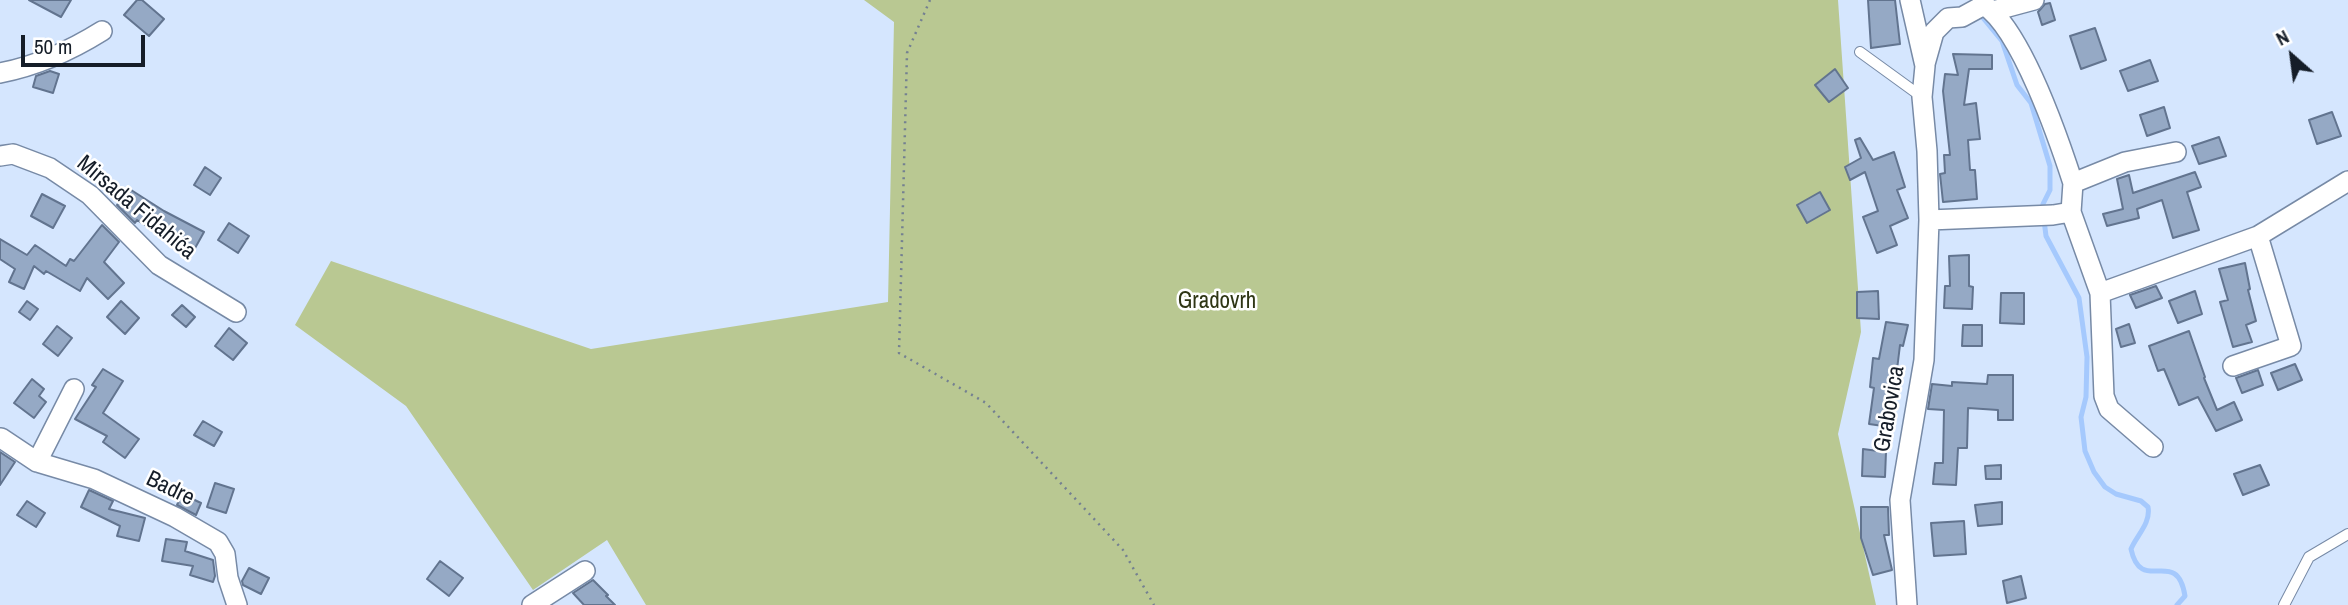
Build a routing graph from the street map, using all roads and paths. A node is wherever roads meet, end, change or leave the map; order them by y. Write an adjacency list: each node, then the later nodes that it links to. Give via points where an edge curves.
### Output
1 (930, 0): 28 (path, via 908,53 899,354 986,403 1123,550)
2 (1910, 0): 7 (street, Grabovica)
3 (2034, 0): 4 (street, Grabovica)
4 (1988, 8): 7 (street, Grabovica, via 1948,18 1934,32); 13 (street, via 2024,59)
5 (102, 31): 8 (street, via 28,67)
6 (1860, 52): 9 (lane)
7 (1925, 66): 9 (street, Grabovica)
8 (0, 73)
9 (1922, 97): 15 (street, Grabovica)
10 (2176, 152): 13 (street, via 2125,162)
11 (0, 156): 18 (street, Mirsada Fidahića, via 13,155 50,168 90,195 159,265)
12 (2348, 181): 16 (street)
13 (2073, 183): 14 (street)
14 (2062, 213): 15 (street); 17 (street)
15 (1929, 220): 29 (street, Grabovica, via 1924,360 1899,500)
16 (2258, 236): 17 (street); 19 (street, via 2291,346)
17 (2100, 293): 22 (street, via 2104,396 2109,409)
18 (236, 312)
19 (2233, 366)
20 (74, 389): 23 (street)
21 (1, 438): 23 (street, Badre)
22 (2153, 447)
23 (37, 462): 26 (street, Badre, via 94,480 218,542)
24 (2348, 534): 30 (lane, via 2309,557)
25 (585, 571): 27 (street)
26 (237, 605)
27 (532, 605)
28 (1154, 605)
29 (1907, 605)
30 (2284, 605)

